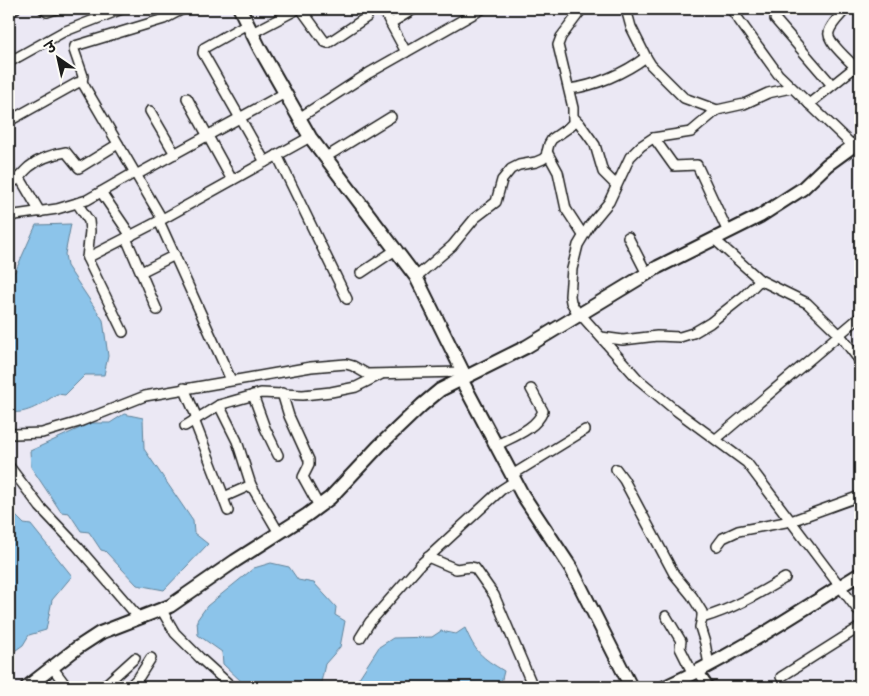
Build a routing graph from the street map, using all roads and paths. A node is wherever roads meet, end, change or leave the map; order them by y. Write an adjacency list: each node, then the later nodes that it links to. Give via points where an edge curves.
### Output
1 (15, 9): 14 (street)
2 (43, 9): 3 (street, via 45,12)
3 (56, 9)
4 (122, 9): 20 (street, via 63,32)
5 (183, 9): 22 (street, via 164,19 75,46)
6 (240, 9): 17 (street)
7 (300, 9): 15 (street, via 328,43); 17 (street)
8 (414, 9): 18 (street, via 389,19)
9 (482, 9): 18 (street)
10 (582, 9): 24 (street, via 558,44)
11 (626, 9): 19 (street)
12 (732, 9): 25 (street)
13 (846, 9): 21 (street, via 829,31 829,36 832,43)
14 (9, 12)
15 (367, 17)
16 (775, 19): 23 (street)
17 (250, 29): 26 (street); 33 (street, via 204,48 203,53)
18 (406, 52): 34 (street)
19 (646, 57): 24 (street, via 602,80); 29 (street, via 684,98)
20 (9, 62)
21 (858, 65): 23 (street)
22 (82, 82): 35 (street); 39 (street)
23 (832, 85): 28 (street)
24 (569, 88): 32 (street)
25 (791, 88): 28 (street); 29 (street)
26 (285, 93): 33 (street); 34 (street)
27 (187, 98): 36 (street)
28 (809, 104): 40 (street)
29 (717, 110): 38 (street, via 690,132)
30 (150, 112): 42 (street)
31 (390, 117): 44 (street)
32 (573, 117): 41 (street, via 573,123 552,139); 50 (street, via 592,140 603,172)
33 (240, 118): 36 (street); 45 (street)
34 (299, 118): 37 (street)
35 (9, 121)
36 (207, 136): 42 (street); 48 (street)
37 (310, 137): 43 (street); 44 (street)
38 (654, 138): 50 (street, via 640,146 630,158); 56 (street, via 674,166 697,165)
39 (118, 144): 46 (street); 47 (street, via 79,168 66,152 45,158 27,169)
40 (856, 144): 56 (street, via 782,203)
41 (547, 152): 57 (street, via 558,172 566,209); 67 (street, via 543,159 511,169 502,180 496,202 475,218 452,246)
42 (175, 154): 46 (street)
43 (277, 155): 45 (street); 69 (street)
44 (326, 157): 61 (street)
45 (265, 162): 48 (street)
46 (135, 174): 51 (street); 55 (street)
47 (20, 178): 49 (street); 53 (street)
48 (232, 180): 55 (street)
49 (9, 185)
50 (616, 185): 57 (street, via 608,202)
51 (101, 192): 52 (street); 58 (street)
52 (77, 203): 53 (street); 63 (street, via 89,221)
53 (40, 212): 54 (street)
54 (9, 218)
55 (161, 220): 58 (street); 62 (street)
56 (728, 232): 60 (street)
57 (583, 235): 71 (street, via 574,255 570,286 570,302)
58 (128, 237): 63 (street); 64 (street)
59 (628, 238): 66 (street)
60 (714, 239): 66 (street); 68 (street)
61 (396, 250): 65 (street); 67 (street)
62 (175, 255): 64 (street); 79 (street)
63 (87, 258): 73 (street)
64 (141, 272): 70 (street)
65 (360, 273)
66 (647, 274): 71 (street)
67 (416, 277): 78 (street)
68 (760, 280): 74 (street, via 807,303); 75 (street, via 716,318 693,333 623,340)
69 (348, 299)
70 (157, 310)
71 (580, 315): 75 (street); 78 (street, via 511,355)
72 (860, 317): 74 (street)
73 (123, 332)
74 (840, 335): 76 (street); 89 (street)
75 (601, 337): 89 (street, via 638,379)
76 (860, 361)
77 (382, 374): 78 (street); 79 (street, via 367,374 346,364); 82 (street, via 356,387 331,392)
78 (462, 375): 90 (street); 98 (street, via 422,405)
79 (231, 380): 80 (street)
80 (184, 388): 85 (street); 88 (street, via 145,396 42,433)
81 (531, 389): 90 (street, via 544,411 540,418 534,425)
82 (282, 393): 83 (street); 98 (street, via 309,460 303,476)
83 (253, 395): 84 (street); 91 (street)
84 (219, 405): 85 (street); 95 (street, via 237,440)
85 (195, 419): 86 (street); 96 (street)
86 (185, 426)
87 (585, 430): 94 (street)
88 (9, 433)
89 (716, 439): 100 (street, via 747,463)
90 (497, 445): 94 (street)
91 (278, 455)
92 (9, 466): 111 (street, via 40,508)
93 (616, 469): 110 (street, via 674,574 702,612)
94 (514, 478): 103 (street); 119 (street, via 571,568)
95 (251, 485): 96 (street, via 225,497); 101 (street)
96 (222, 495): 99 (street)
97 (860, 496): 100 (street)
98 (319, 506): 101 (street)
99 (228, 511)
100 (791, 521): 102 (street, via 738,531 723,538); 106 (street)
101 (279, 533): 107 (street, via 170,606)
102 (717, 546)
103 (428, 558): 113 (street, via 370,622); 125 (street, via 456,569 475,568 494,594)
104 (860, 574): 106 (street)
105 (785, 578): 110 (street, via 745,602)
106 (841, 586): 108 (street); 117 (street, via 766,634)
107 (160, 609): 111 (street); 124 (street, via 175,633)
108 (860, 613)
109 (666, 616): 117 (street, via 680,641 680,648)
110 (702, 618): 117 (street, via 700,627 705,643)
111 (140, 619): 116 (street, via 100,633)
112 (860, 627): 118 (street)
113 (360, 638)
114 (135, 658): 122 (street)
115 (151, 658): 123 (street)
116 (52, 667): 120 (street); 121 (street)
117 (700, 670): 126 (street); 127 (street)
118 (781, 677)
119 (627, 686)
120 (27, 687)
121 (67, 687)
122 (103, 687)
123 (129, 687)
124 (232, 687)
125 (532, 687)
126 (665, 687)
127 (709, 687)

